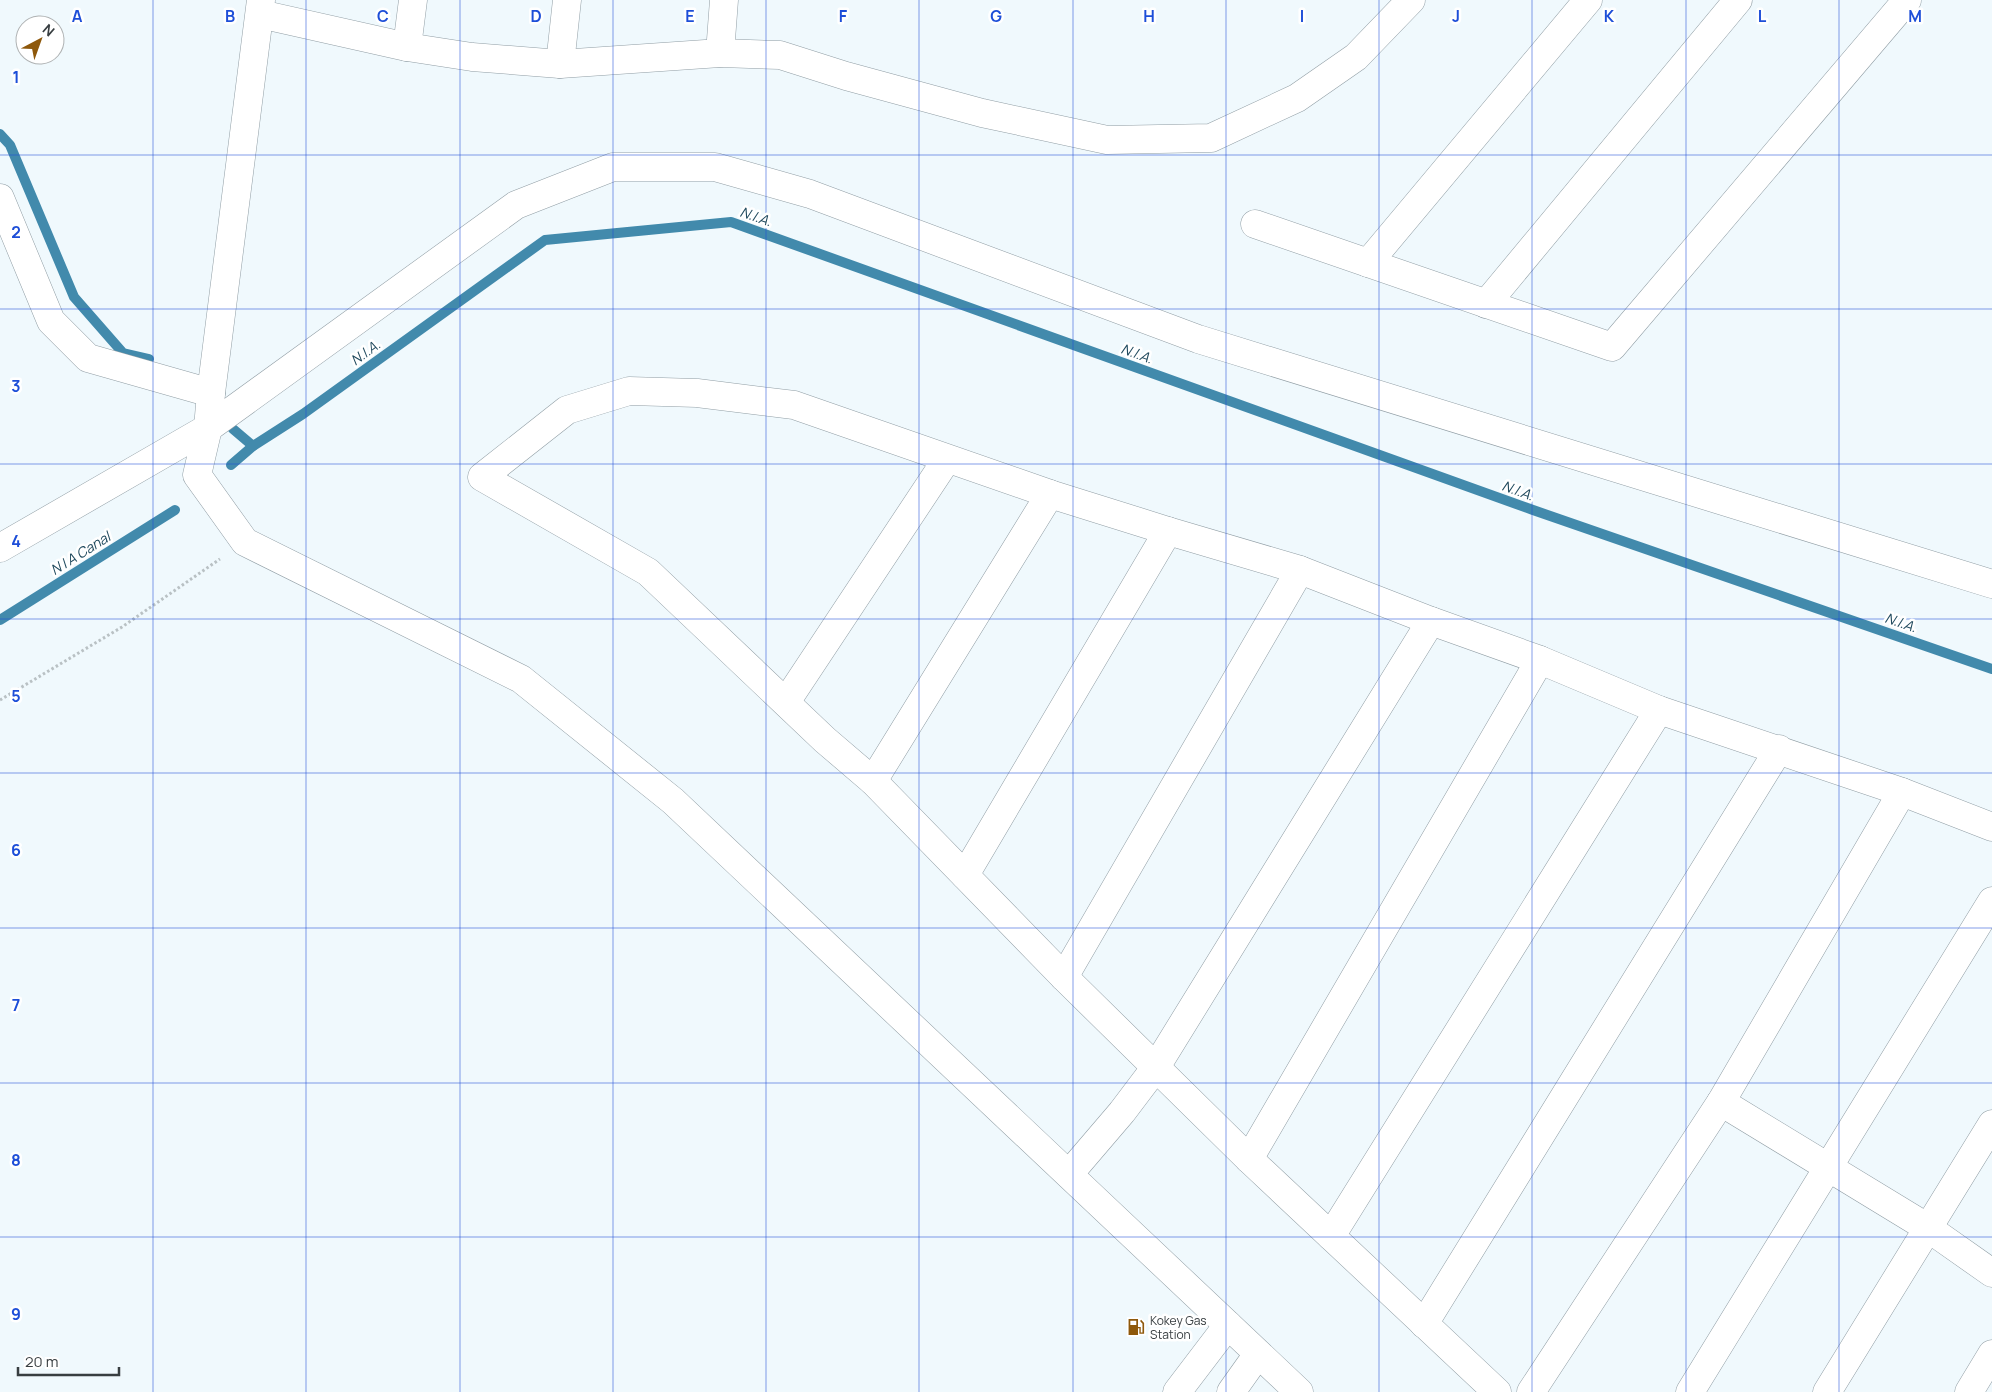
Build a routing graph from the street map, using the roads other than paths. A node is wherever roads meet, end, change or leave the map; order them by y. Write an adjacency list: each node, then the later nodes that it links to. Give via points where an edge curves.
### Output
1 (413, 0): 9 (street)
2 (567, 0): 11 (street)
3 (724, 0): 10 (street)
4 (1410, 0): 10 (street, via 1356,58 1297,98 1211,138 1107,140 982,113 780,55)
5 (1588, 0): 14 (street)
6 (1738, 0): 15 (street)
7 (1907, 0): 15 (street, via 1612,347)
8 (261, 7): 9 (street); 16 (street)
9 (407, 47): 11 (street)
10 (720, 52): 11 (street)
11 (560, 64)
12 (0, 198): 16 (street, via 51,322 88,358)
13 (1256, 224): 14 (street)
14 (1368, 263): 15 (street)
15 (1486, 304)
16 (211, 393): 17 (street)
17 (208, 428): 21 (street); 23 (street, via 516,206 613,167 715,167 810,194 1198,339); 40 (street, via 197,475 245,542 520,679 673,801)
18 (947, 459): 19 (street); 26 (street); 26 (street, via 794,405 697,393 629,391 567,410 482,477 648,572)
19 (1050, 494): 20 (street); 29 (street)
20 (1168, 531): 22 (street); 32 (street)
21 (0, 548)
22 (1300, 570): 24 (street); 34 (street)
23 (1992, 584)
24 (1431, 621): 25 (street); 35 (street)
25 (1540, 660): 27 (street); 38 (street)
26 (786, 702): 29 (street)
27 (1659, 710): 28 (street); 42 (street)
28 (1779, 749): 30 (street); 44 (street)
29 (874, 781): 32 (street)
30 (1902, 792): 31 (street); 36 (street)
31 (1992, 826)
32 (965, 875): 34 (street)
33 (1992, 901): 39 (street)
34 (1064, 977): 35 (street)
35 (1156, 1067): 38 (street); 40 (street)
36 (1721, 1102): 39 (street); 52 (street)
37 (1992, 1124): 41 (street)
38 (1249, 1159): 42 (street)
39 (1828, 1166): 41 (street); 53 (street)
40 (1069, 1174): 45 (street)
41 (1928, 1228): 43 (street); 54 (street)
42 (1331, 1236): 44 (street)
43 (1992, 1273)
44 (1424, 1324): 51 (street)
45 (1228, 1325): 46 (street); 48 (street)
46 (1258, 1354): 49 (street); 50 (street)
47 (1992, 1354): 55 (street)
48 (1177, 1392)
49 (1231, 1392)
50 (1299, 1392)
51 (1497, 1392)
52 (1530, 1392)
53 (1690, 1392)
54 (1827, 1392)
55 (1969, 1392)

